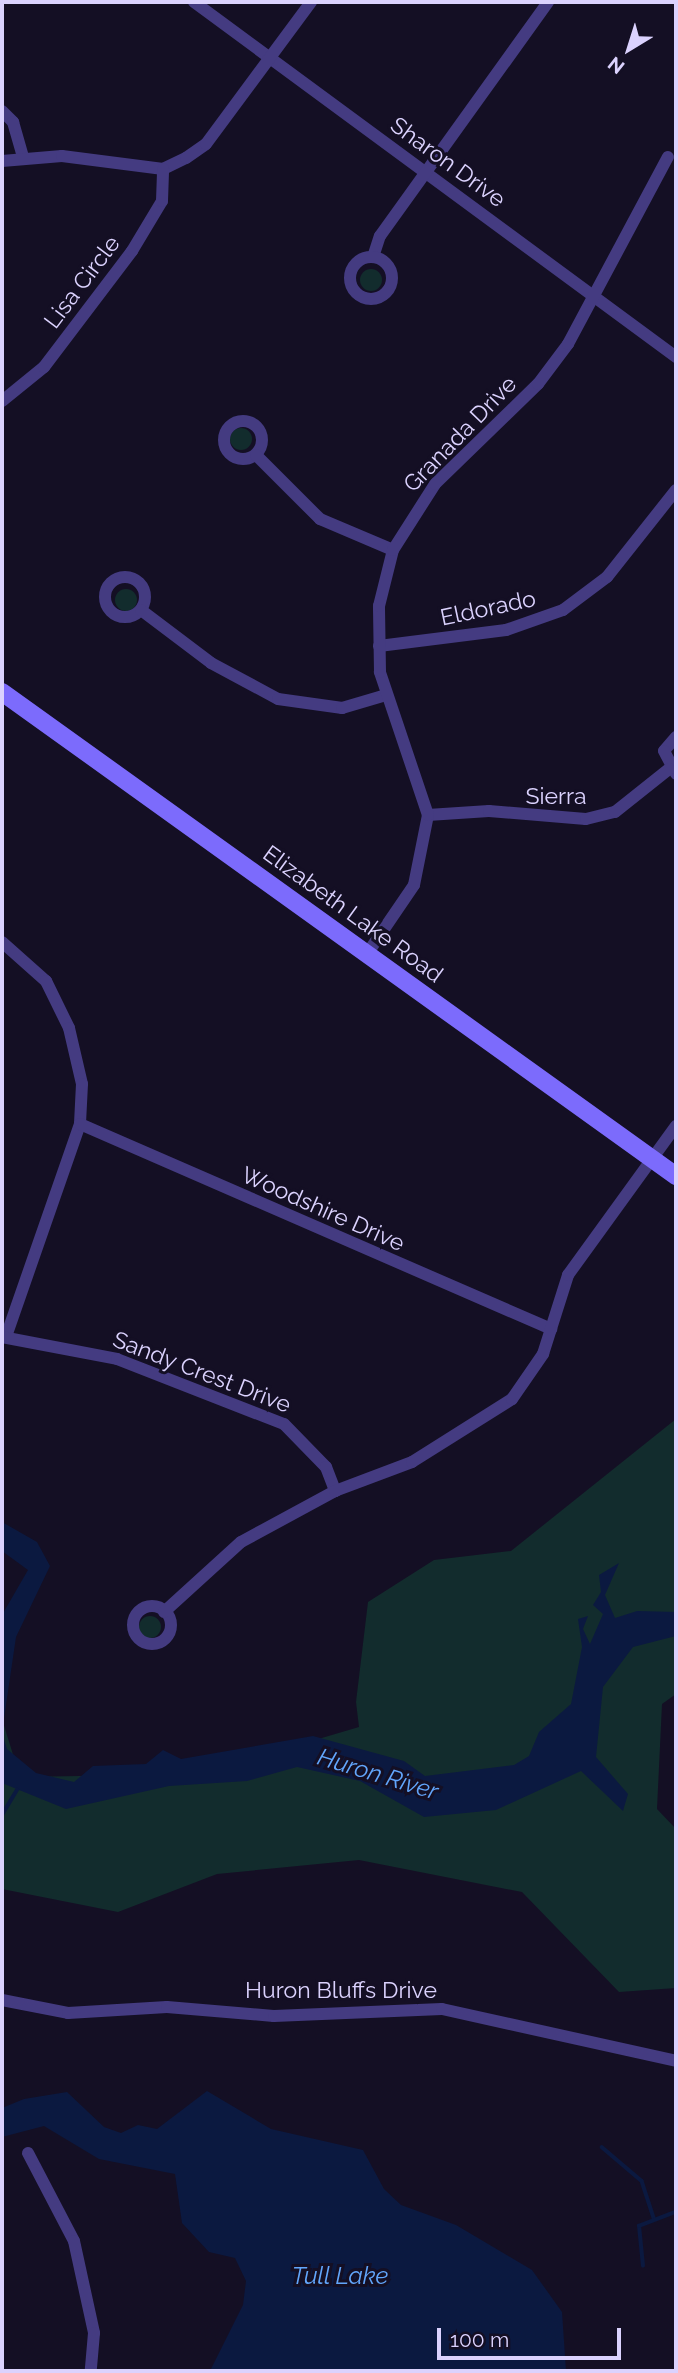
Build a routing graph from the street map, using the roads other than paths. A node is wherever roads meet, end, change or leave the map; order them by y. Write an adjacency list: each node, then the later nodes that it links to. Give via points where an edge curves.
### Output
1 (194, 2): 4 (street, Sharon Drive)
2 (311, 2): 4 (street)
3 (548, 2): 10 (street)
4 (270, 58): 9 (street, via 206,144); 10 (street, Sharon Drive)
5 (2, 111): 6 (street, via 13,122)
6 (23, 156): 8 (street); 9 (street)
7 (668, 157): 12 (street, Granada Drive)
8 (2, 161)
9 (163, 169): 14 (street, Lisa Circle, via 162,201 132,251 44,366)
10 (426, 171): 11 (street, via 380,236); 12 (street, Sharon Drive)
11 (373, 257)
12 (599, 298): 13 (street, Sharon Drive); 17 (street, Granada Drive, via 538,384 435,484)
13 (676, 357)
14 (2, 401)
15 (256, 455): 17 (street, via 313,514)
16 (676, 490): 19 (street, Eldorado, via 607,578 563,610 506,630)
17 (393, 550): 19 (street, Granada Drive, via 379,606)
18 (141, 610): 21 (street, via 211,663 278,699 342,708)
19 (379, 646): 21 (street, Granada Drive)
20 (2, 692): 26 (street, Elizabeth Lake Road)
21 (386, 695): 24 (street, Granada Drive)
22 (676, 737): 23 (street, Sierra, via 664,751)
23 (673, 772): 24 (street, Sierra, via 615,812 586,819 489,811)
24 (428, 815): 26 (street, via 414,885)
25 (2, 942): 27 (street, via 46,981 69,1028 82,1084)
26 (368, 954): 29 (street, Elizabeth Lake Road)
27 (80, 1124): 31 (street, Woodshire Drive); 32 (street)
28 (676, 1126): 29 (street)
29 (653, 1159): 30 (street, Elizabeth Lake Road); 31 (street, via 568,1275)
30 (676, 1176)
31 (551, 1329): 33 (street, via 532,1375 512,1399 412,1462)
32 (4, 1337): 33 (street, Sandy Crest Drive, via 117,1359 284,1424 326,1467)
33 (335, 1491): 34 (street, via 242,1542)
34 (164, 1612)
35 (2, 2000): 36 (street, Huron Bluffs Drive, via 68,2013 167,2007 274,2016 442,2009)
36 (676, 2061)
37 (28, 2153): 38 (street, via 74,2241 94,2333)
38 (91, 2371)

